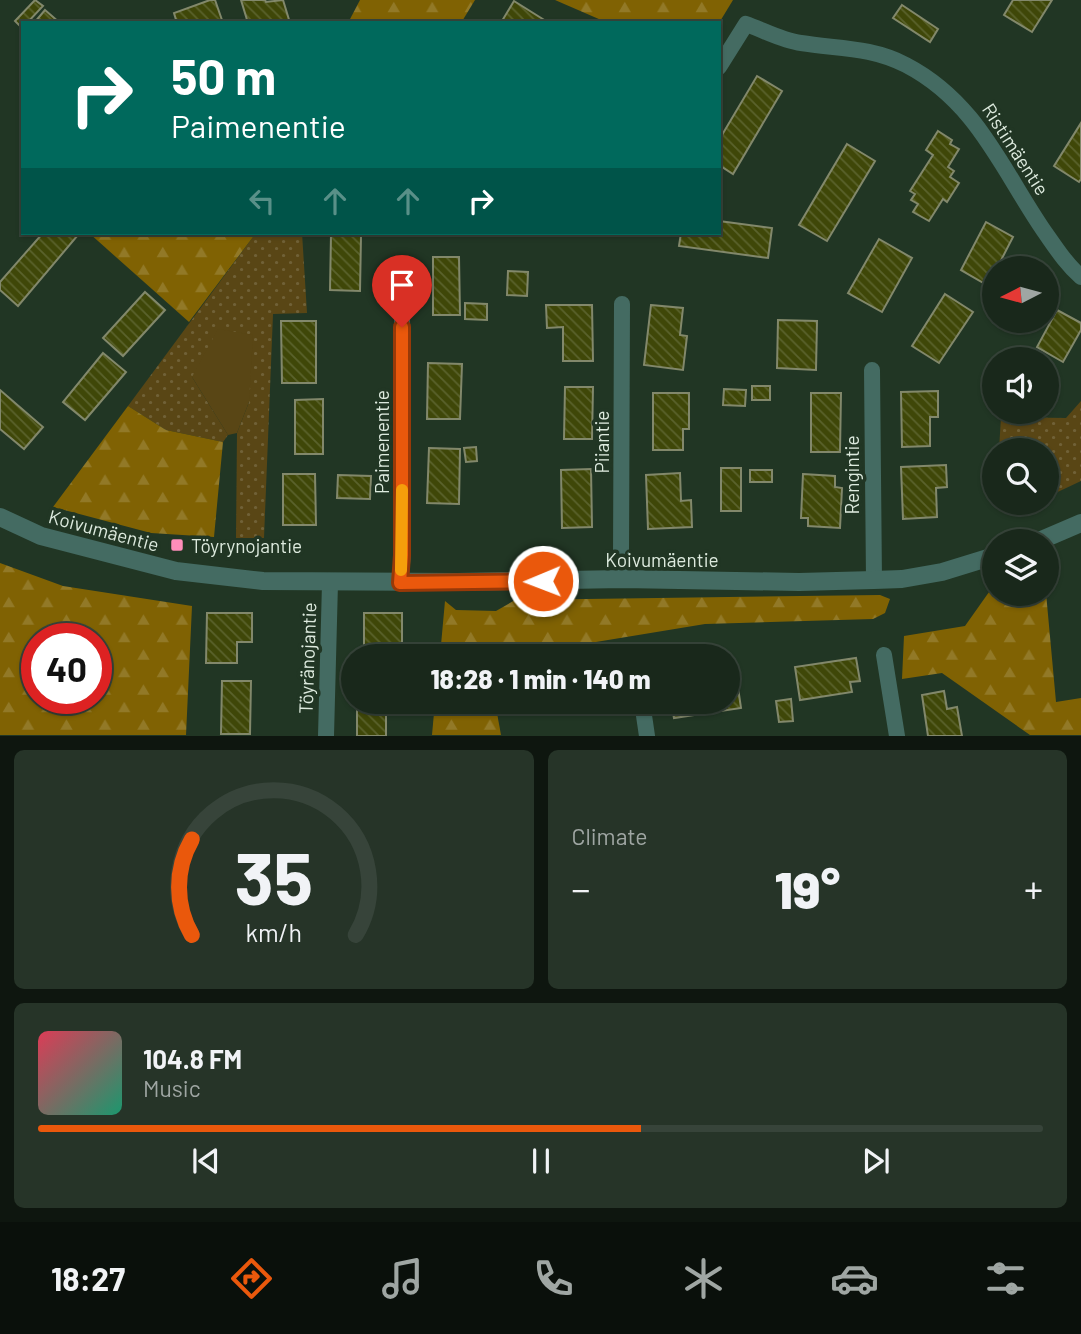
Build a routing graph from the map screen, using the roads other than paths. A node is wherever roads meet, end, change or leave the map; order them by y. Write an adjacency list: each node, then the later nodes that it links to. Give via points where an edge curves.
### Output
1 (721, 64): 2 (street, Ristimäentie, via 746,24 798,43 869,50 938,83 970,114 1031,212 1068,266)
2 (1081, 277)
3 (402, 302): 13 (street, Paimenentie)
4 (622, 304): 10 (street, Piiantie)
5 (872, 370): 11 (street, Rengintie)
6 (0, 517): 12 (street, Koivumäentie, via 41,536 176,571 263,582)
7 (1081, 523): 8 (street)
8 (1059, 532)
9 (982, 560): 11 (street, Koivumäentie, via 943,572)
10 (623, 579): 11 (street, Koivumäentie); 13 (street, Koivumäentie)
11 (874, 580)
12 (330, 583): 13 (street, Koivumäentie); 16 (street, Töyränojantie)
13 (400, 583)
14 (884, 655): 18 (street)
15 (644, 714): 17 (street)
16 (326, 736)
17 (648, 736)
18 (897, 736)

